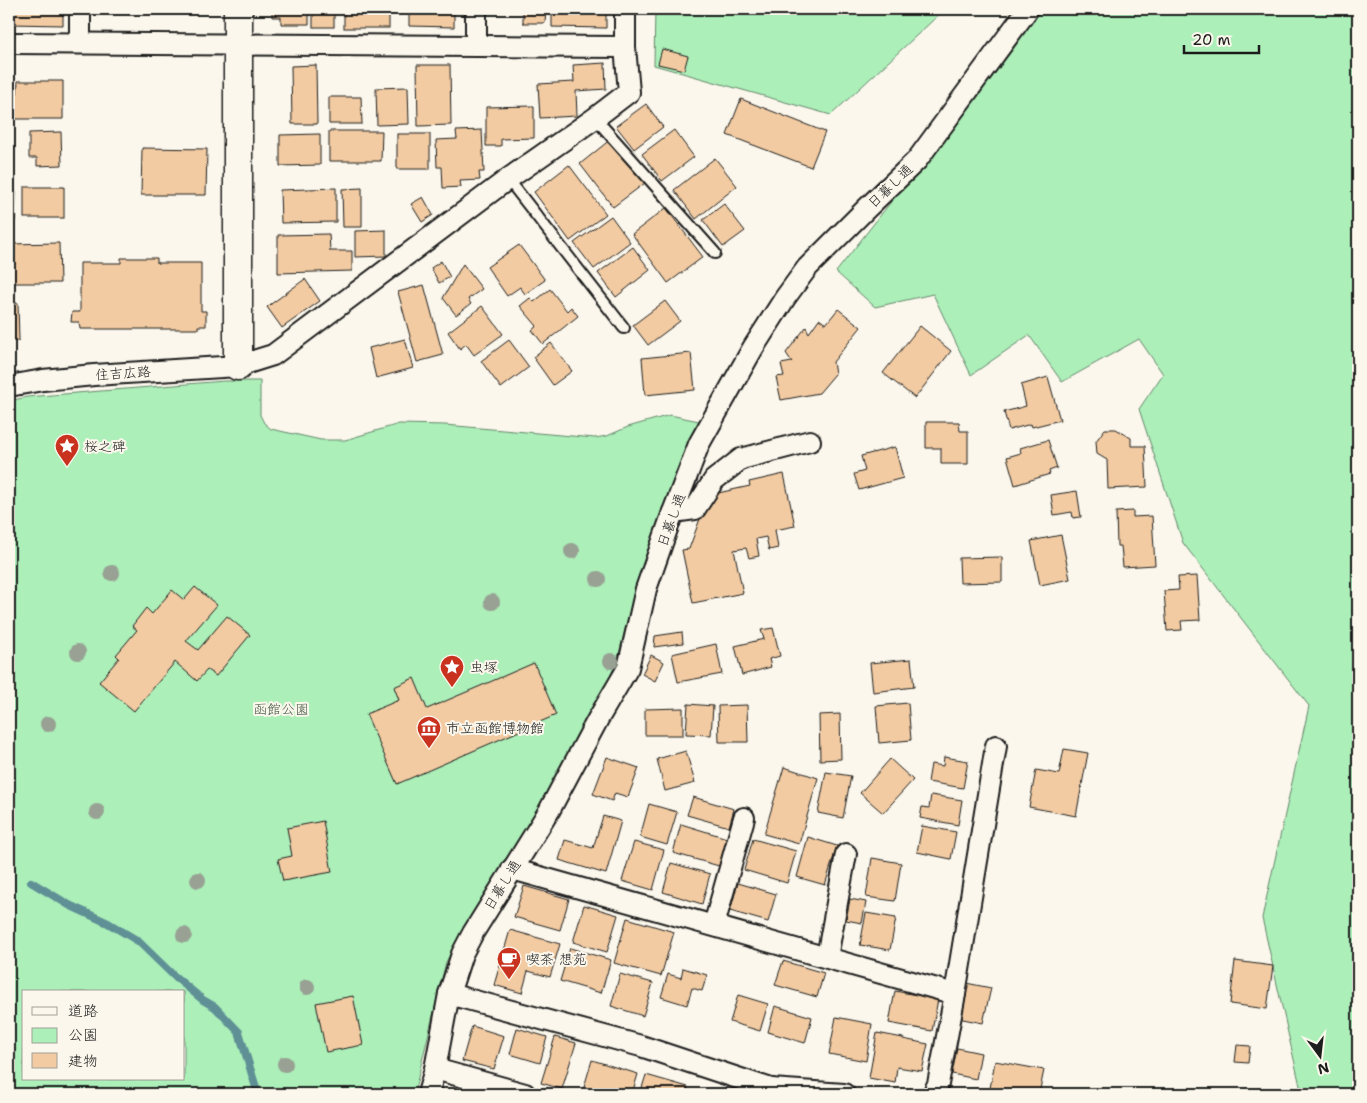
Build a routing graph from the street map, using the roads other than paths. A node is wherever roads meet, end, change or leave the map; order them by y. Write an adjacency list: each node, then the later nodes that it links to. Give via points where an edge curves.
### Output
1 (80, 9): 7 (street)
2 (238, 9): 8 (street)
3 (476, 9): 9 (street)
4 (625, 9): 10 (street)
5 (1028, 9): 18 (street, 日暮し通, via 917,160 808,268 785,298 699,444)
6 (9, 43): 7 (street)
7 (80, 43): 8 (street)
8 (238, 44): 9 (street); 15 (street)
9 (476, 46): 10 (street)
10 (625, 47): 11 (street, 住吉広路, via 628,92)
11 (595, 118): 12 (street, 住吉広路); 13 (lane)
12 (508, 180): 14 (lane); 15 (street, 住吉広路, via 273,355)
13 (715, 253)
14 (624, 328)
15 (238, 366): 16 (street, 住吉広路, via 94,374)
16 (9, 386)
17 (810, 441): 18 (street, via 741,458 714,480 695,509)
18 (673, 512): 22 (street, 日暮し通, via 646,589 628,668 549,811)
19 (996, 746): 26 (street)
20 (744, 818): 23 (street)
21 (846, 854): 24 (street)
22 (512, 869): 23 (street); 25 (street, 日暮し通, via 473,932)
23 (714, 925): 24 (street)
24 (826, 957): 26 (street)
25 (449, 994): 27 (street, 日暮し通); 28 (street, via 641,1046)
26 (955, 994): 32 (street, via 938,1084)
27 (435, 1069): 29 (street, 日暮し通); 30 (street)
28 (777, 1091): 31 (street)
29 (428, 1094)
30 (525, 1094)
31 (844, 1094)
32 (933, 1094)

